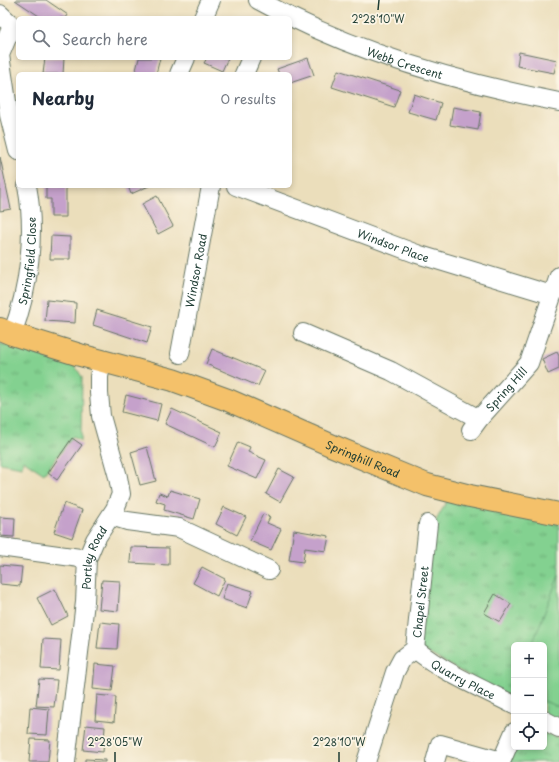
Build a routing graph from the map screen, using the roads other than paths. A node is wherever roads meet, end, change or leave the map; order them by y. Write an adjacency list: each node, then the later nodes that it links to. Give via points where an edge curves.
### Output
1 (211, 0): 3 (street)
2 (266, 9): 4 (street, Webb Crescent)
3 (204, 16)
4 (283, 16)
5 (292, 20): 11 (street, Webb Crescent, via 408,64 503,91)
6 (10, 24): 12 (street, via 0,55)
7 (185, 60): 9 (street)
8 (250, 60): 10 (street)
9 (180, 72)
10 (245, 72)
11 (559, 102)
12 (4, 118): 13 (street)
13 (16, 146)
14 (27, 188): 19 (street, Springfield Close, via 31,232 28,270 16,324)
15 (210, 188): 21 (street, Windsor Road)
16 (241, 188): 18 (street, Windsor Place, via 417,254)
17 (559, 276): 18 (street, Spring Hill)
18 (552, 295): 20 (street, Spring Hill, via 529,363 475,425 391,370)
19 (6, 332): 22 (main road, Springhill Road)
20 (303, 333)
21 (180, 354)
22 (102, 360): 23 (main road, Springhill Road, via 173,380 228,400 427,485); 24 (street, Portley Road, via 99,377 101,416 121,494)
23 (559, 514)
24 (111, 516): 27 (street, Portley Road, via 95,540); 28 (street, via 127,521 179,528)
25 (428, 524): 29 (street, Chapel Street)
26 (0, 547): 27 (street)
27 (87, 559): 34 (street, Portley Road, via 85,602)
28 (269, 570)
29 (415, 650): 30 (street, Quarry Place, via 455,675); 35 (street, Chapel Street, via 402,659 395,672)
30 (511, 703)
31 (547, 722): 32 (street)
32 (559, 728)
33 (511, 739): 37 (street)
34 (66, 762)
35 (366, 762)
36 (435, 762): 37 (street, via 440,744)
37 (501, 762)

